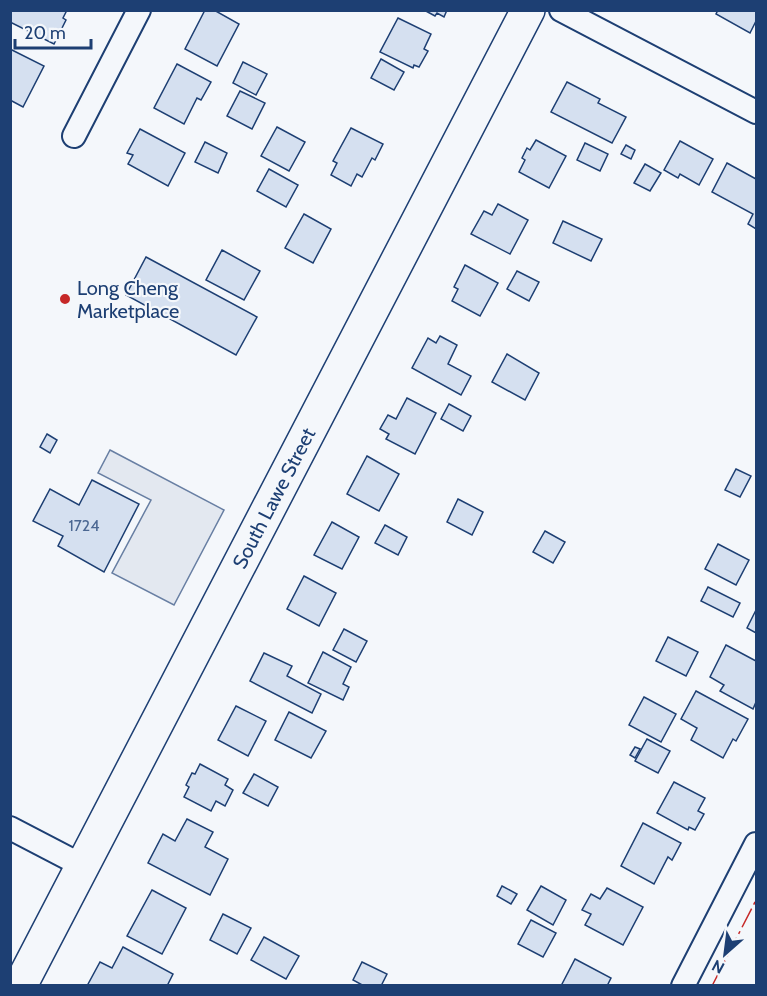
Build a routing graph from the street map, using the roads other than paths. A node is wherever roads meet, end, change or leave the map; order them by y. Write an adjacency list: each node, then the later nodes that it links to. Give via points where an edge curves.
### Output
1 (140, 10): 5 (street)
2 (528, 10): 8 (main road, South Lawe Street)
3 (561, 10): 4 (street)
4 (756, 112)
5 (74, 136)
6 (10, 828): 8 (street)
7 (756, 844): 10 (street)
8 (83, 866): 9 (main road, South Lawe Street)
9 (20, 986)
10 (683, 986)

